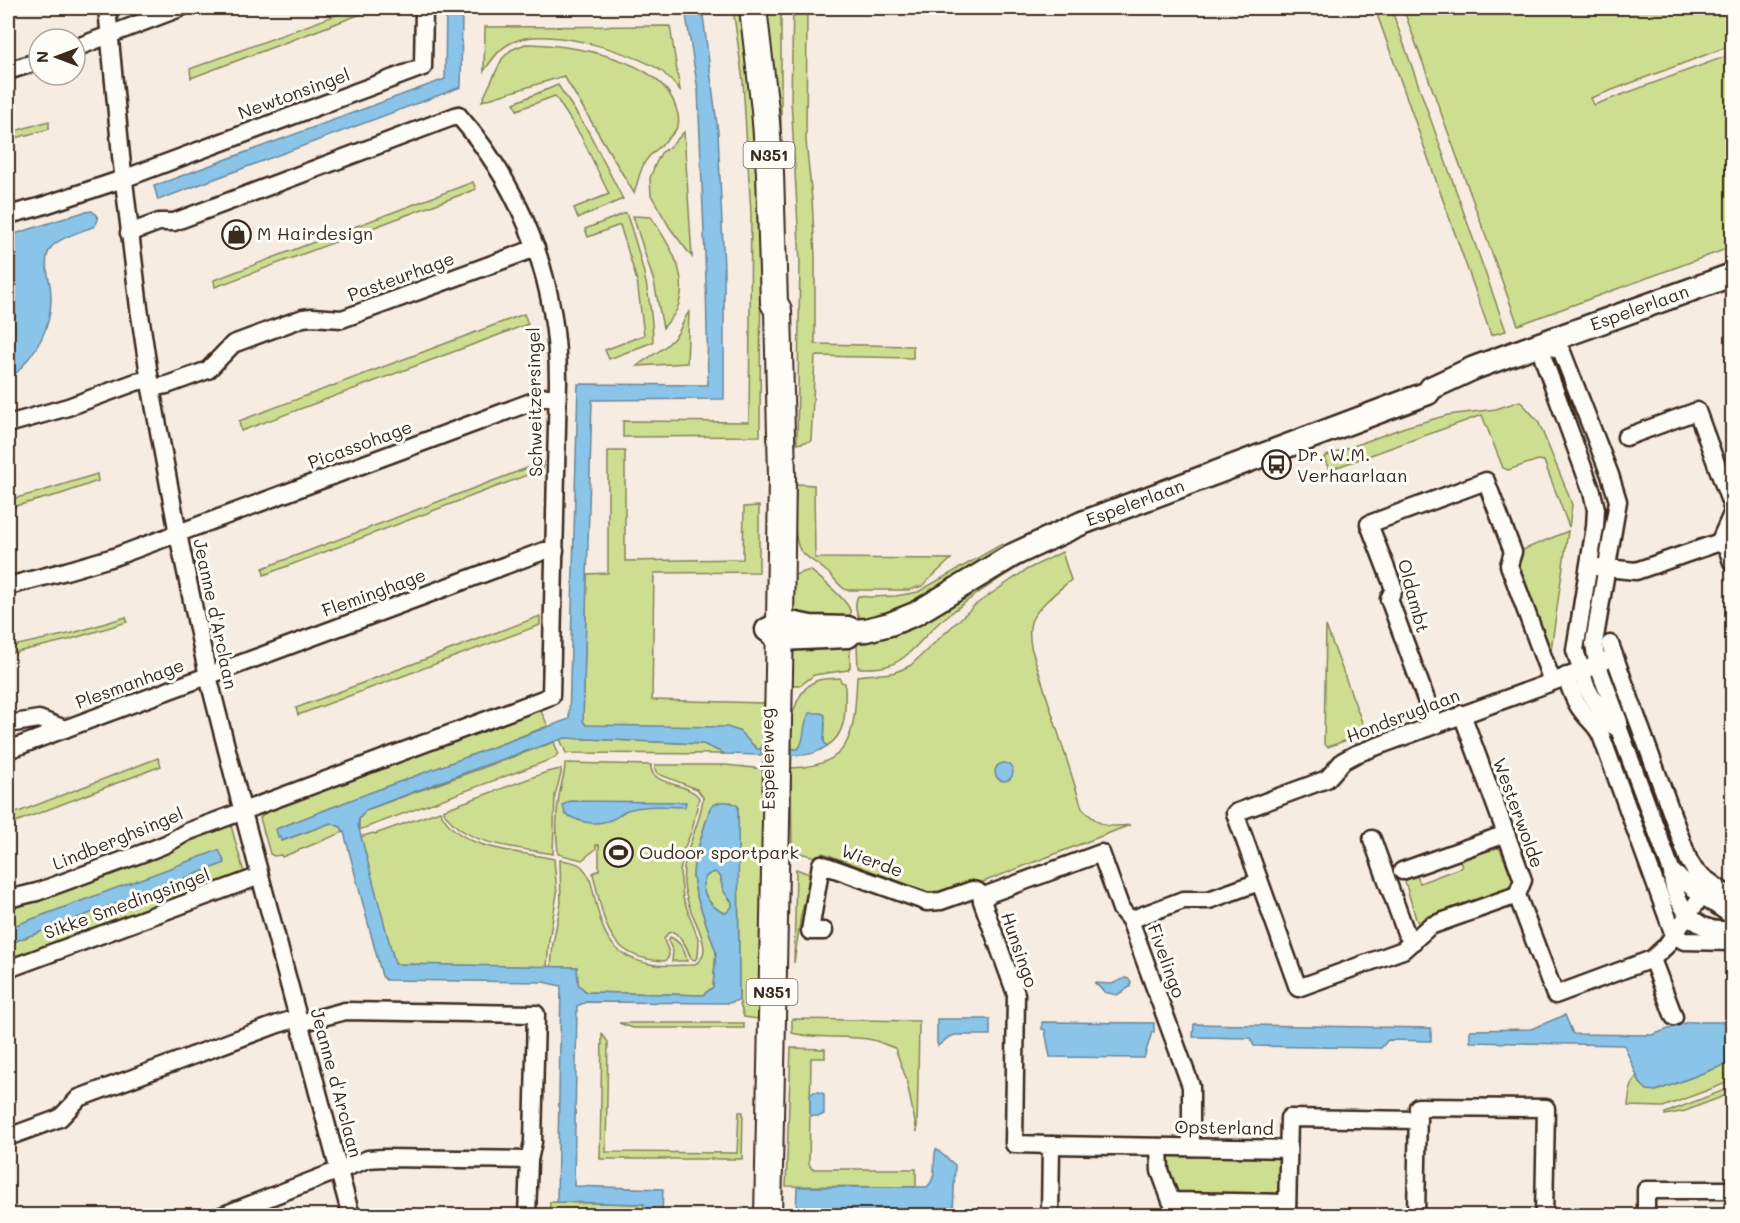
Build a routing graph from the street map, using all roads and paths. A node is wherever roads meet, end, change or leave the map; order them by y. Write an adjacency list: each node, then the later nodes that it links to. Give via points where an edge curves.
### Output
1 (107, 8): 5 (street, Jeanne d'Arclaan)
2 (180, 8): 5 (street)
3 (424, 8): 9 (street, Newtonsingel, via 423,67)
4 (753, 8): 29 (main road, Espelerweg / N351, via 770,173)
5 (109, 35): 6 (street); 9 (street, Jeanne d'Arclaan)
6 (87, 43)
7 (27, 65): 8 (street)
8 (8, 71)
9 (123, 179): 10 (street); 11 (street, Jeanne d'Arclaan)
10 (8, 215)
11 (129, 233): 12 (street, Schweitzersingel, via 159,222 174,222 458,115 505,179); 16 (street, Jeanne d'Arclaan)
12 (536, 248): 16 (street, Pasteurhage, via 345,319 303,318 233,344 208,370 167,385); 17 (street, Schweitzersingel, via 553,317)
13 (1732, 275): 15 (main road, Espelerlaan)
14 (1732, 286): 15 (main road, Espelerlaan)
15 (1550, 351): 26 (street, via 1595,503); 27 (street, via 1617,497); 29 (main road, Espelerlaan, via 1474,368 1428,393 1073,527 1013,555 915,614 884,626 848,636)
16 (151, 384): 18 (street, Pasteurhage, via 136,382); 22 (street, Jeanne d'Arclaan)
17 (557, 397): 22 (street, Picassohage, via 539,399); 24 (street, Schweitzersingel)
18 (8, 424)
19 (1626, 437): 20 (street, via 1697,411)
20 (1732, 507)
21 (1732, 514): 23 (street)
22 (178, 534): 28 (street, Picassohage, via 89,565); 31 (street, Jeanne d'Arclaan)
23 (1719, 543): 25 (street, via 1727,548); 27 (street, via 1636,571)
24 (555, 551): 31 (street, Fleminghage, via 544,551); 40 (street, Schweitzersingel, via 551,696)
25 (1732, 562)
26 (1589, 566): 27 (street); 32 (street, via 1575,654)
27 (1607, 569): 30 (street, via 1594,643)
28 (8, 586)
29 (776, 631): 39 (main road, Espelerweg / N351)
30 (1597, 663): 32 (street, Hondsruglaan); 37 (street); 50 (street, Hondsruglaan, via 1612,650 1689,861 1696,872)
31 (208, 676): 36 (street, Plesmanhage); 40 (street, Jeanne d'Arclaan)
32 (1566, 676): 33 (street, Hondsruglaan); 35 (street, Oldambt, via 1509,565 1513,552 1486,481 1369,524 1394,589 1389,599); 37 (street); 57 (street, via 1578,705 1598,728)
33 (1462, 714): 35 (street, Hondsruglaan); 41 (street, Westerwolde)
34 (8, 724): 36 (street, Plesmanhage, via 39,719)
35 (1435, 724): 46 (street, Hondsruglaan, via 1349,757 1328,779 1234,813)
36 (64, 729): 38 (street, Plesmanhage)
37 (1619, 729): 44 (street)
38 (8, 750)
39 (772, 755): 78 (main road, Espelerweg / N351); 79 (main road, Espelerweg / N351)
40 (242, 812): 45 (street, Jeanne d'Arclaan); 51 (street, Lindberghsingel, via 151,850)
41 (1506, 834): 43 (street); 47 (street, Westerwolde, via 1523,880)
42 (1372, 839): 58 (street, via 1406,933)
43 (1402, 871)
44 (1672, 872): 48 (street); 52 (street, via 1680,905)
45 (260, 876): 61 (street, Sikke Smedingsingel); 63 (street, Jeanne d'Arclaan)
46 (1259, 882): 54 (street, Fivelingo, via 1206,900 1183,900); 58 (street, Hondsruglaan, via 1298,988 1399,951)
47 (1517, 895): 58 (street, via 1430,926); 60 (street, Westerwolde, via 1555,995)
48 (1701, 896): 52 (street, Westerwolde); 53 (street)
49 (985, 898): 54 (street, Hunsingo, via 1101,853 1121,909); 56 (street, Wierde, via 972,890 941,902 927,902 821,864 810,931); 66 (street, Hunsingo, via 982,901 1016,994)
50 (1732, 898)
51 (8, 899)
52 (1688, 915): 55 (street, via 1706,928); 57 (street, Westerwolde)
53 (1732, 916)
54 (1130, 920): 69 (street, Fivelingo, via 1191,1086)
55 (1732, 930)
56 (824, 932)
57 (1674, 935): 59 (street, via 1684,941); 60 (street, Westerwolde)
58 (1414, 941)
59 (1732, 942)
60 (1652, 959): 62 (street)
61 (8, 969)
62 (1674, 1017)
63 (299, 1020): 65 (street, via 278,1024 79,1098 60,1118); 71 (street, via 345,1011 536,1014 533,1142); 72 (street, Jeanne d'Arclaan)
64 (1418, 1120): 70 (street, via 1288,1118); 81 (street); 82 (street, via 1418,1107 1546,1108)
65 (8, 1137)
66 (1014, 1144): 67 (street, Opsterland)
67 (1051, 1145): 68 (street, Opsterland); 80 (street)
68 (1160, 1147): 69 (street, Opsterland); 74 (street, Opsterland, via 1160,1171 1171,1202)
69 (1191, 1147): 70 (street, Opsterland)
70 (1288, 1149): 74 (street)
71 (529, 1160): 72 (street, via 372,1158); 77 (street)
72 (339, 1171): 75 (street); 76 (street, Jeanne d'Arclaan)
73 (1732, 1190): 83 (street, via 1646,1190)
74 (1287, 1209)
75 (221, 1215)
76 (351, 1215)
77 (527, 1215)
78 (761, 1215)
79 (768, 1215)
80 (1050, 1215)
81 (1416, 1215)
82 (1544, 1215)
83 (1646, 1215)

